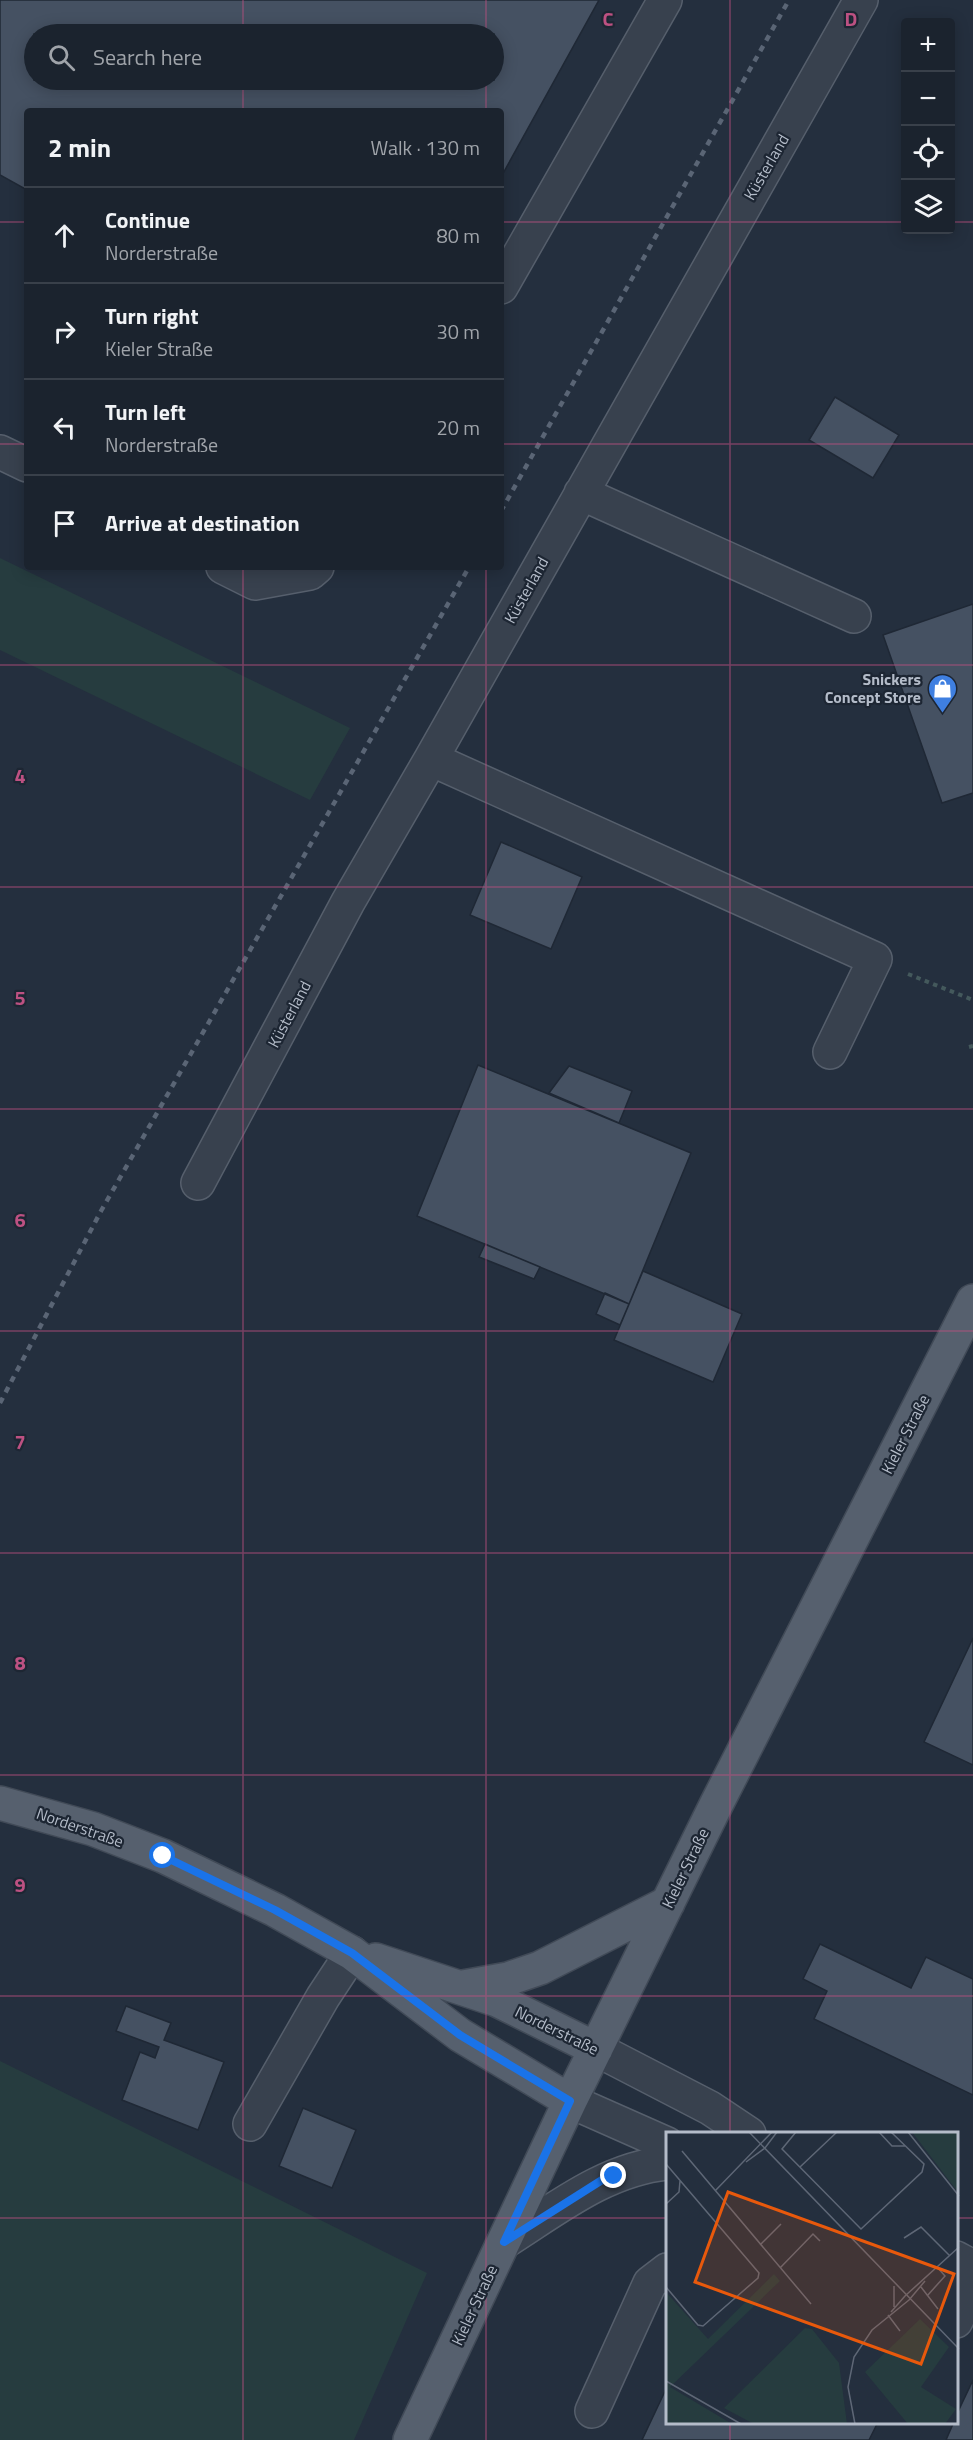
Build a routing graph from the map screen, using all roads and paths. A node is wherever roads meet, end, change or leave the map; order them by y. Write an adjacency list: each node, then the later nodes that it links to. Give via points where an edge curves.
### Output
1 (665, 0): 3 (street)
2 (861, 0): 6 (street, Küsterland)
3 (504, 282)
4 (0, 452): 5 (street)
5 (24, 464)
6 (581, 493): 9 (street); 10 (street, Küsterland)
7 (230, 570): 8 (street, via 255,583)
8 (314, 570)
9 (855, 616)
10 (431, 759): 11 (street); 14 (street, Küsterland, via 348,902)
11 (874, 960): 12 (path); 13 (street)
12 (973, 1000)
13 (830, 1052)
14 (198, 1184)
15 (973, 1301): 17 (main road, Kieler Straße)
16 (0, 1803): 18 (main road, Norderstraße, via 93,1829 163,1856 275,1910)
17 (668, 1903): 19 (main road, via 540,1968 508,1979); 20 (main road, Kieler Straße)
18 (352, 1953): 19 (main road, Norderstraße); 21 (main road, Norderstraße, via 460,2035); 22 (street)
19 (459, 1988): 20 (main road, Norderstraße, via 497,2000)
20 (596, 2049): 21 (main road, Kieler Straße); 23 (street, Norderstraße, via 710,2108)
21 (570, 2101): 24 (street, Norderstraße); 26 (main road, Kieler Straße)
22 (250, 2124)
23 (746, 2132)
24 (666, 2144)
25 (666, 2163): 26 (street, via 602,2180)
26 (504, 2242): 33 (main road, Kieler Straße)
27 (958, 2259): 28 (street)
28 (973, 2267)
29 (666, 2271): 32 (street, via 650,2283)
30 (973, 2286): 31 (street)
31 (958, 2319)
32 (592, 2411)
33 (411, 2440)

